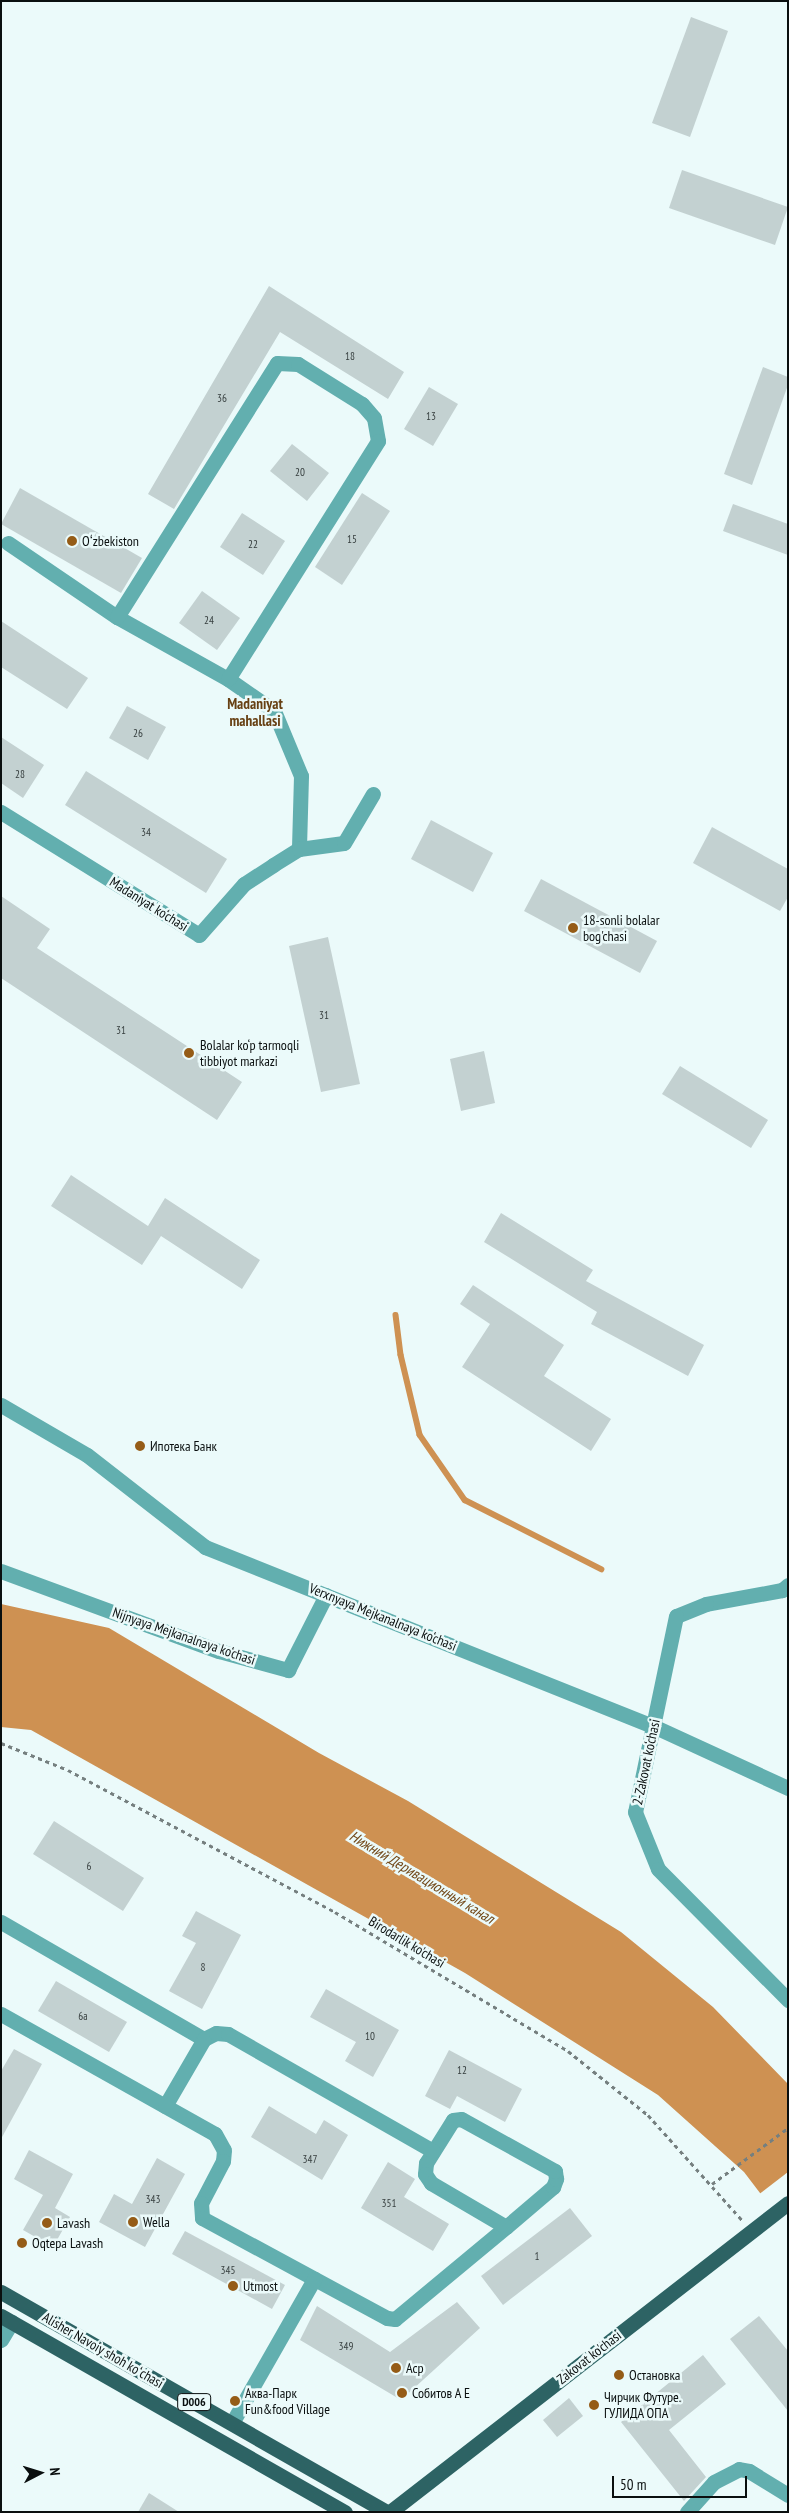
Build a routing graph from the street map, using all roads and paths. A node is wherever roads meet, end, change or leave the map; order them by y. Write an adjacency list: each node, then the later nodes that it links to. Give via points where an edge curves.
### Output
1 (8, 543): 2 (street)
2 (117, 617): 3 (street); 3 (street, via 277,363 298,364 362,404 374,418 378,441)
3 (228, 680): 6 (street, via 274,711 301,776)
4 (373, 794): 6 (street, Madaniyat ko‘chasi, via 344,843)
5 (1, 812): 6 (street, Madaniyat ko‘chasi, via 199,935 244,884)
6 (299, 849)
7 (1, 1405): 10 (street, Verxnyaya Mejkanalnaya ko‘chasi, via 87,1456 205,1547)
8 (1, 1571): 10 (street, Nijnyaya Mejkanalnaya ko‘chasi, via 219,1650 288,1670)
9 (788, 1585): 11 (street, 2-Zakovat ko‘chasi, via 782,1590 706,1604 676,1616)
10 (326, 1595): 11 (street, Verxnyaya Mejkanalnaya ko‘chasi)
11 (653, 1726): 13 (street, Verxnyaya Mejkanalnaya ko‘chasi); 15 (street, 2-Zakovat ko‘chasi, via 635,1812 658,1870)
12 (1, 1743): 21 (path, Birodarlik ko'chasi, via 68,1770 334,1912 568,2051 648,2115)
13 (788, 1788)
14 (1, 1922): 17 (street)
15 (788, 2000)
16 (1, 2014): 18 (street)
17 (204, 2039): 18 (street); 20 (street, via 216,2033 228,2034)
18 (164, 2106): 25 (street, via 215,2134 224,2150 223,2162 201,2203 202,2218)
19 (788, 2128): 21 (path)
20 (433, 2151): 23 (street, via 425,2174 431,2183); 23 (street, via 453,2120 461,2119 555,2171 553,2187)
21 (712, 2184): 24 (path, Birodarlik ko'chasi)
22 (788, 2203): 24 (main road, Zakovat ko'chasi)
23 (506, 2227): 25 (street, via 395,2319)
24 (751, 2231): 33 (main road, Zakovat ko'chasi)
25 (314, 2279): 30 (street)
26 (1, 2292): 27 (main road, Alisher Navoiy shoh koʻchasi / D006)
27 (22, 2304): 28 (main road); 30 (main road, Alisher Navoiy shoh koʻchasi / D006)
28 (6, 2319): 29 (street); 32 (main road, Alisher Navoiy shoh koʻchasi / D006)
29 (1, 2340)
30 (232, 2423): 33 (main road, Alisher Navoiy shoh koʻchasi / D006)
31 (788, 2495): 34 (street, via 749,2471 739,2469 714,2482)
32 (345, 2512)
33 (388, 2512)
34 (687, 2512)

